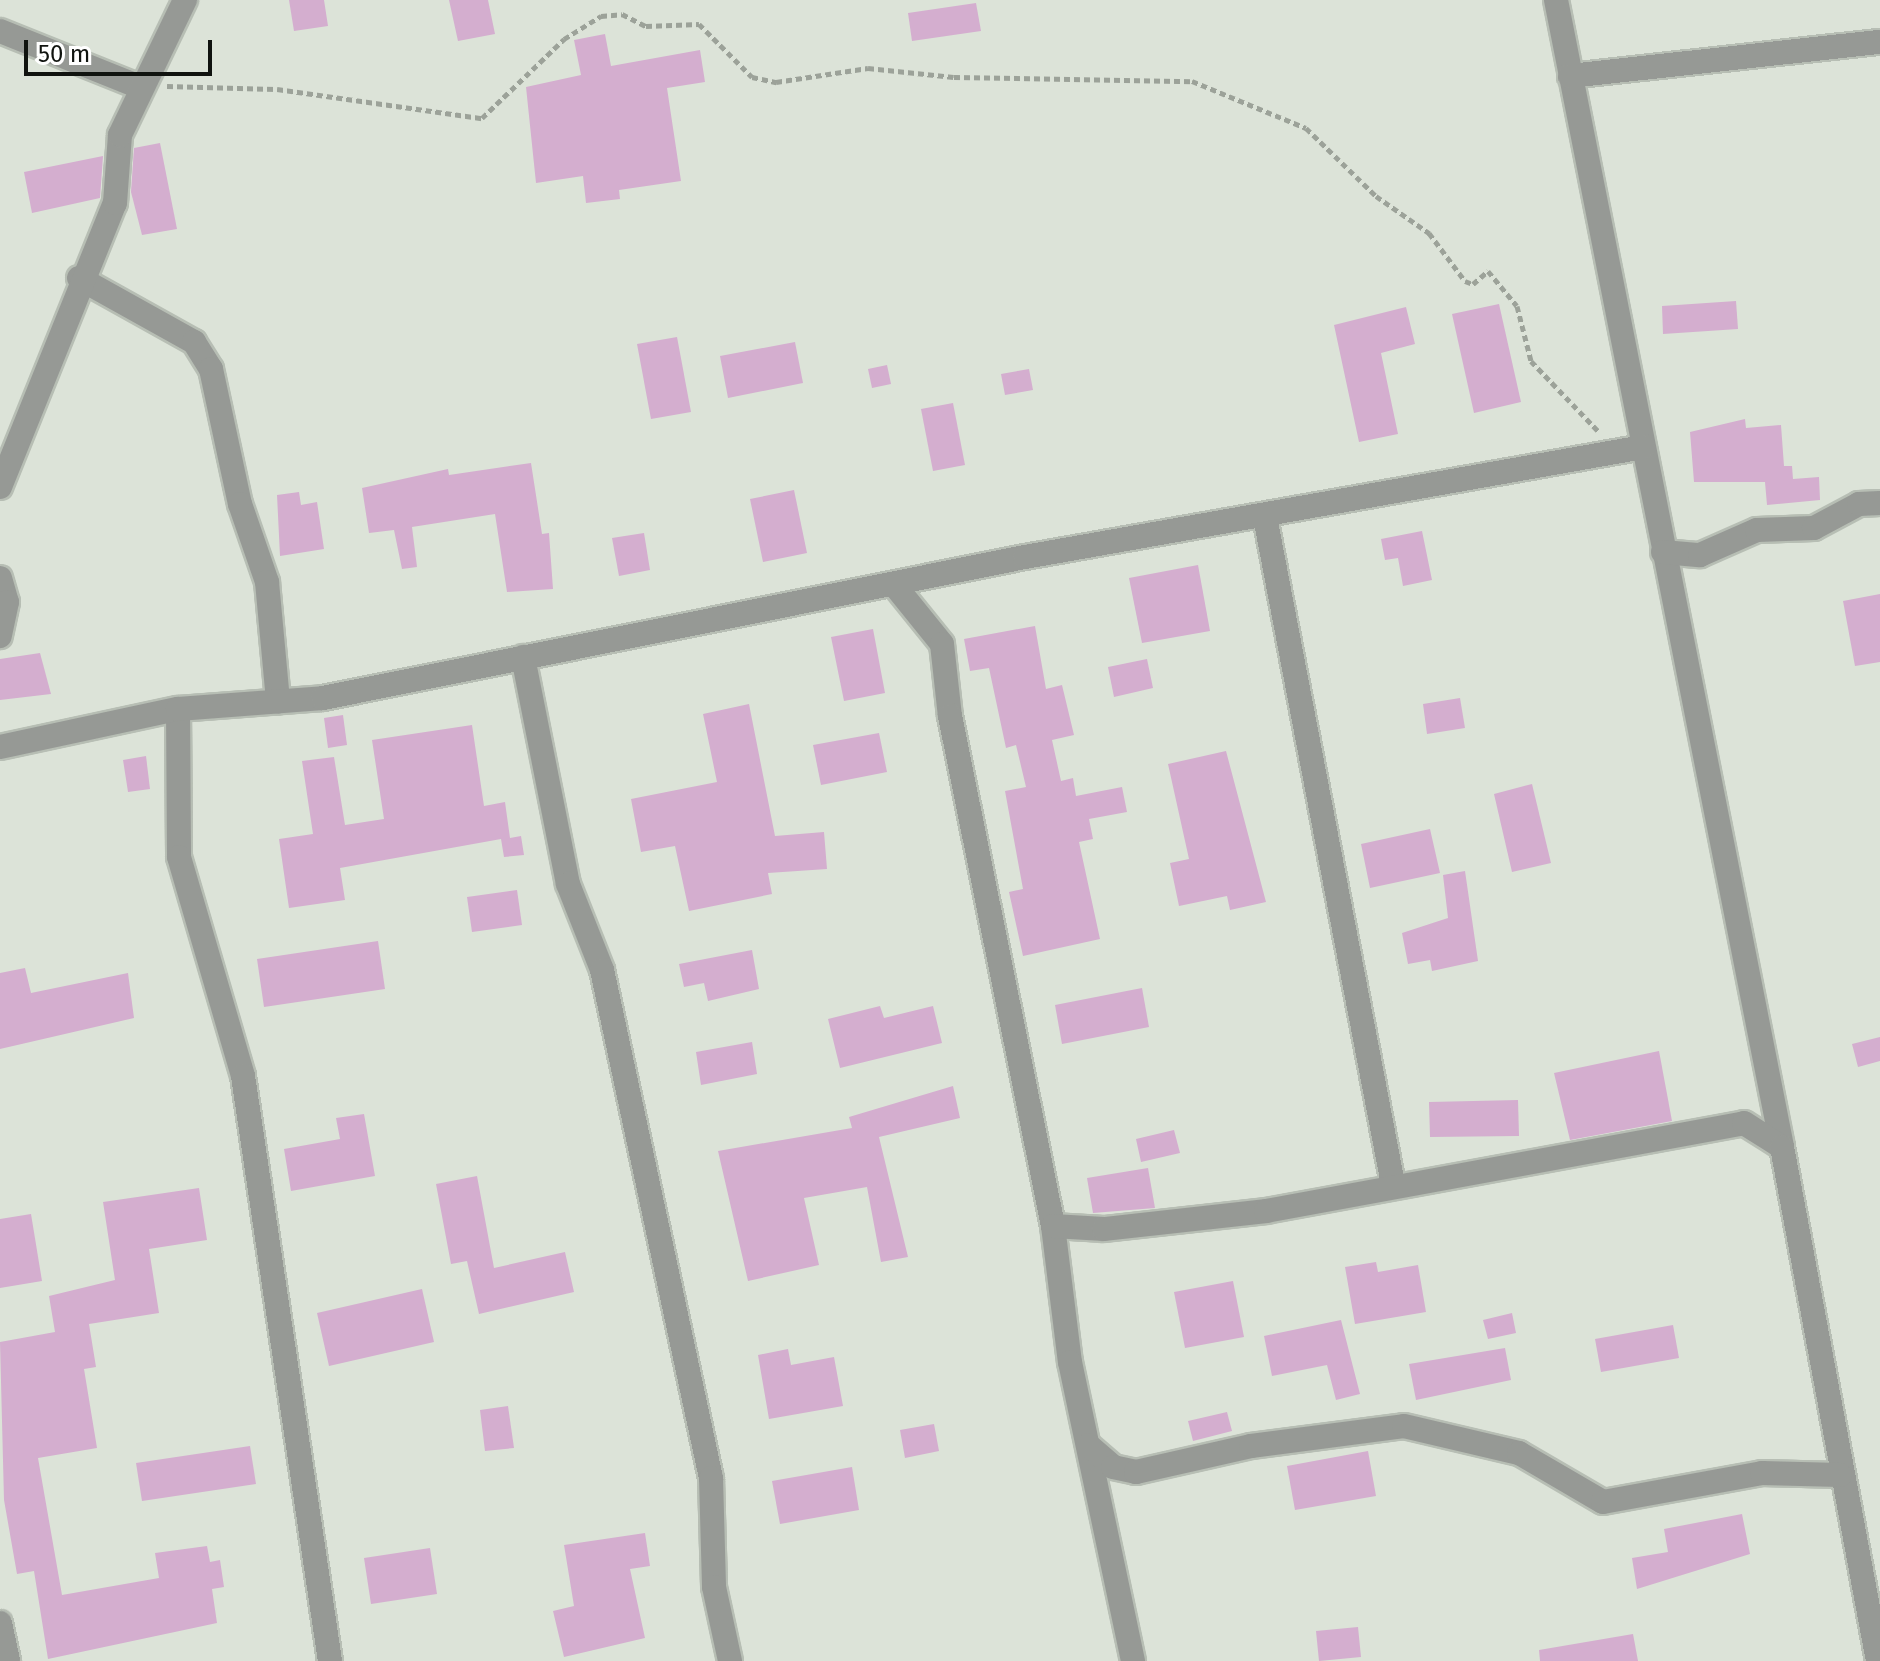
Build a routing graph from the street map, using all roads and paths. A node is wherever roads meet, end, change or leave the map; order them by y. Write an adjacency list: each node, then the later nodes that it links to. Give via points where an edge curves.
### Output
1 (185, 0): 5 (street)
2 (202, 0): 5 (street)
3 (1556, 0): 7 (street)
4 (0, 31): 8 (street)
5 (168, 42): 8 (street)
6 (1880, 42): 7 (street)
7 (1570, 76): 10 (street)
8 (140, 87): 9 (street, via 120,135 115,203); 11 (path, via 277,89 482,118 564,39 601,16 622,14 646,26 699,24 752,77 776,82 868,68 954,77 1192,81 1306,128 1376,196 1429,233 1465,281 1473,284 1488,271 1517,306 1531,361)
9 (79, 278): 12 (street); 20 (street, via 194,342 211,369 240,504 267,582)
10 (1643, 447): 11 (street); 15 (street)
11 (1614, 452): 14 (street)
12 (0, 487)
13 (1880, 503): 15 (street, via 1859,504 1814,528 1757,530 1700,555)
14 (1265, 517): 17 (street); 24 (street)
15 (1663, 552): 23 (street)
16 (0, 578): 18 (street, via 7,602)
17 (896, 587): 19 (street); 25 (street, via 942,644 950,716)
18 (0, 636)
19 (523, 657): 20 (street); 31 (street, via 568,884 602,970 711,1478 714,1587)
20 (278, 701): 21 (street)
21 (178, 709): 22 (street); 30 (street, via 179,857 243,1076)
22 (0, 747)
23 (1782, 1147): 24 (street, via 1744,1123); 27 (street)
24 (1393, 1184): 25 (street, via 1266,1211 1104,1229)
25 (1053, 1226): 26 (street)
26 (1088, 1445): 27 (street, via 1113,1467 1136,1472 1251,1446 1404,1426 1519,1453 1603,1502 1762,1473); 32 (street)
27 (1840, 1475): 33 (street)
28 (0, 1623): 29 (street)
29 (8, 1661)
30 (330, 1661)
31 (730, 1661)
32 (1133, 1661)
33 (1878, 1661)

